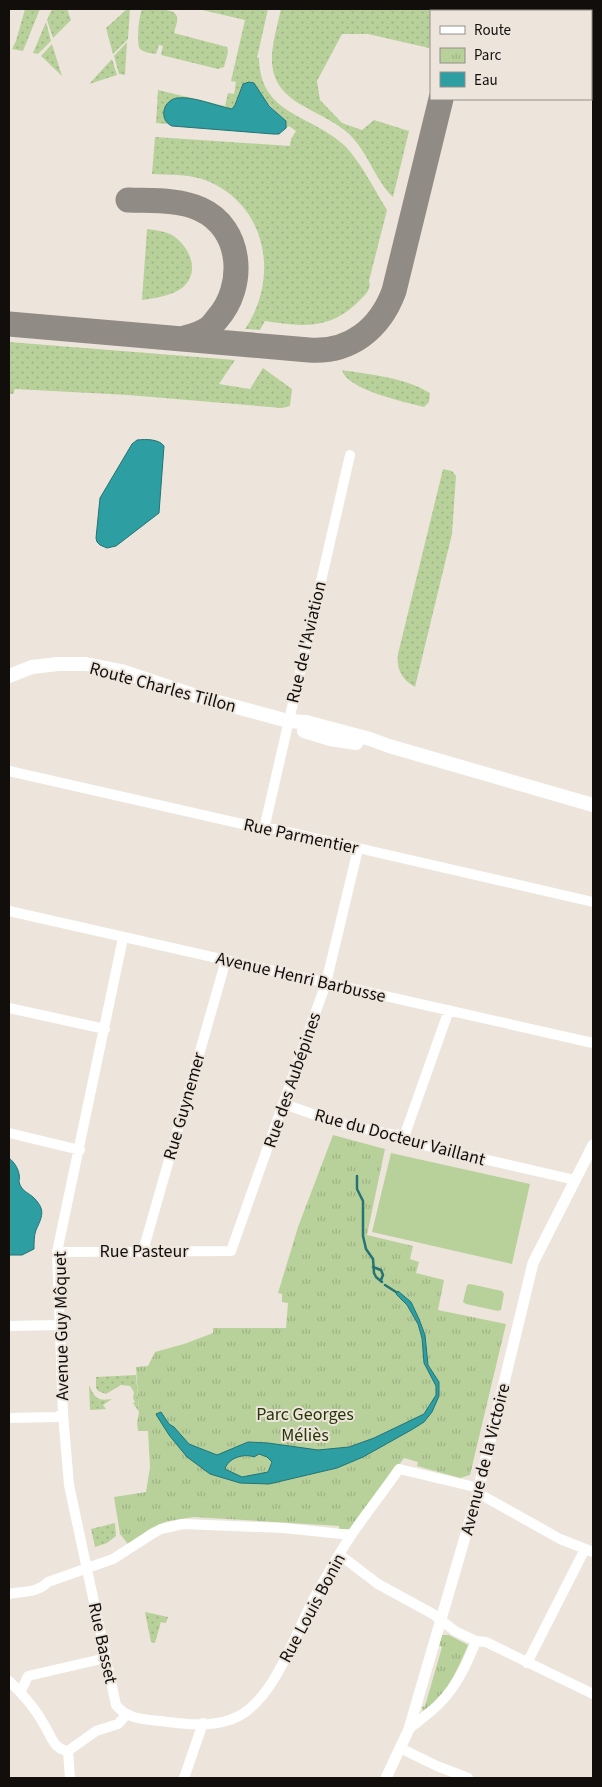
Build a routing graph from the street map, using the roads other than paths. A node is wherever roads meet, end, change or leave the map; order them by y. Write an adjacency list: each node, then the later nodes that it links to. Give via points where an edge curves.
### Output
1 (350, 455): 3 (street, Rue de l'Aviation)
2 (9, 676): 3 (main road, Route Charles Tillon, via 32,667 86,664 121,671 199,697)
3 (288, 721): 5 (main road, Route Charles Tillon, via 370,739); 6 (street, Rue de l'Aviation)
4 (9, 771): 6 (street, Rue Parmentier)
5 (593, 805)
6 (264, 829): 7 (street, Rue Parmentier)
7 (358, 849): 8 (street, Rue Parmentier); 12 (street, Rue des Aubépines)
8 (593, 902)
9 (9, 911): 10 (street, Avenue Henri Barbusse)
10 (123, 938): 11 (street, Avenue Henri Barbusse); 15 (street, Avenue Guy Môquet)
11 (226, 960): 12 (street, Avenue Henri Barbusse); 23 (street, Rue Guynemer)
12 (326, 983): 14 (street, Avenue Henri Barbusse); 17 (street, Rue des Aubépines)
13 (9, 1008): 15 (street)
14 (449, 1010): 16 (street, Avenue Henri Barbusse); 19 (street)
15 (104, 1029): 21 (street, Avenue Guy Môquet)
16 (593, 1043)
17 (284, 1104): 19 (street, Rue du Docteur Vaillant, via 341,1124 394,1136); 24 (street, Rue des Aubépines)
18 (9, 1133): 21 (street)
19 (405, 1134): 22 (street, Rue du Docteur Vaillant, via 410,1142)
20 (593, 1145): 22 (street, Avenue de la Victoire)
21 (80, 1150): 25 (street, Avenue Guy Môquet)
22 (575, 1180): 30 (street, Avenue de la Victoire, via 533,1263)
23 (143, 1251): 24 (street, Rue Pasteur); 25 (street, Rue Pasteur)
24 (231, 1251)
25 (57, 1252): 27 (street, Avenue Guy Môquet)
26 (9, 1326): 27 (street)
27 (59, 1326): 28 (street, Avenue Guy Môquet)
28 (63, 1414): 29 (street); 34 (street, Avenue Guy Môquet, via 69,1485)
29 (9, 1418)
30 (479, 1490): 31 (street, Rue Louis Bonin, via 399,1469); 32 (street, via 560,1539); 36 (street, Avenue de la Victoire)
31 (351, 1535): 33 (street, Rue Louis Bonin); 34 (street, via 284,1528 183,1524 162,1529 113,1559)
32 (589, 1550): 39 (street)
33 (340, 1555): 36 (street, via 378,1584); 44 (street, Rue Louis Bonin, via 263,1695 240,1716 217,1723)
34 (86, 1568): 35 (street, via 48,1582 43,1587); 38 (street, Rue Basset)
35 (9, 1594)
36 (441, 1619): 37 (street, via 455,1631); 45 (street, Avenue de la Victoire)
37 (476, 1641): 39 (street, via 486,1642); 45 (street, via 448,1694)
38 (106, 1658): 41 (street, via 28,1676); 43 (street, Rue Basset, via 116,1705)
39 (527, 1663): 42 (street)
40 (9, 1680): 41 (street)
41 (21, 1691): 47 (street, via 57,1746)
42 (593, 1694)
43 (126, 1715): 44 (street, Rue Louis Bonin, via 188,1724); 47 (street, via 118,1724 96,1730)
44 (203, 1723): 49 (street)
45 (409, 1730): 46 (street, Avenue de la Victoire)
46 (400, 1748): 50 (street, Avenue de la Victoire); 51 (street)
47 (68, 1751): 48 (street)
48 (70, 1778)
49 (184, 1778)
50 (386, 1778)
51 (468, 1778)

